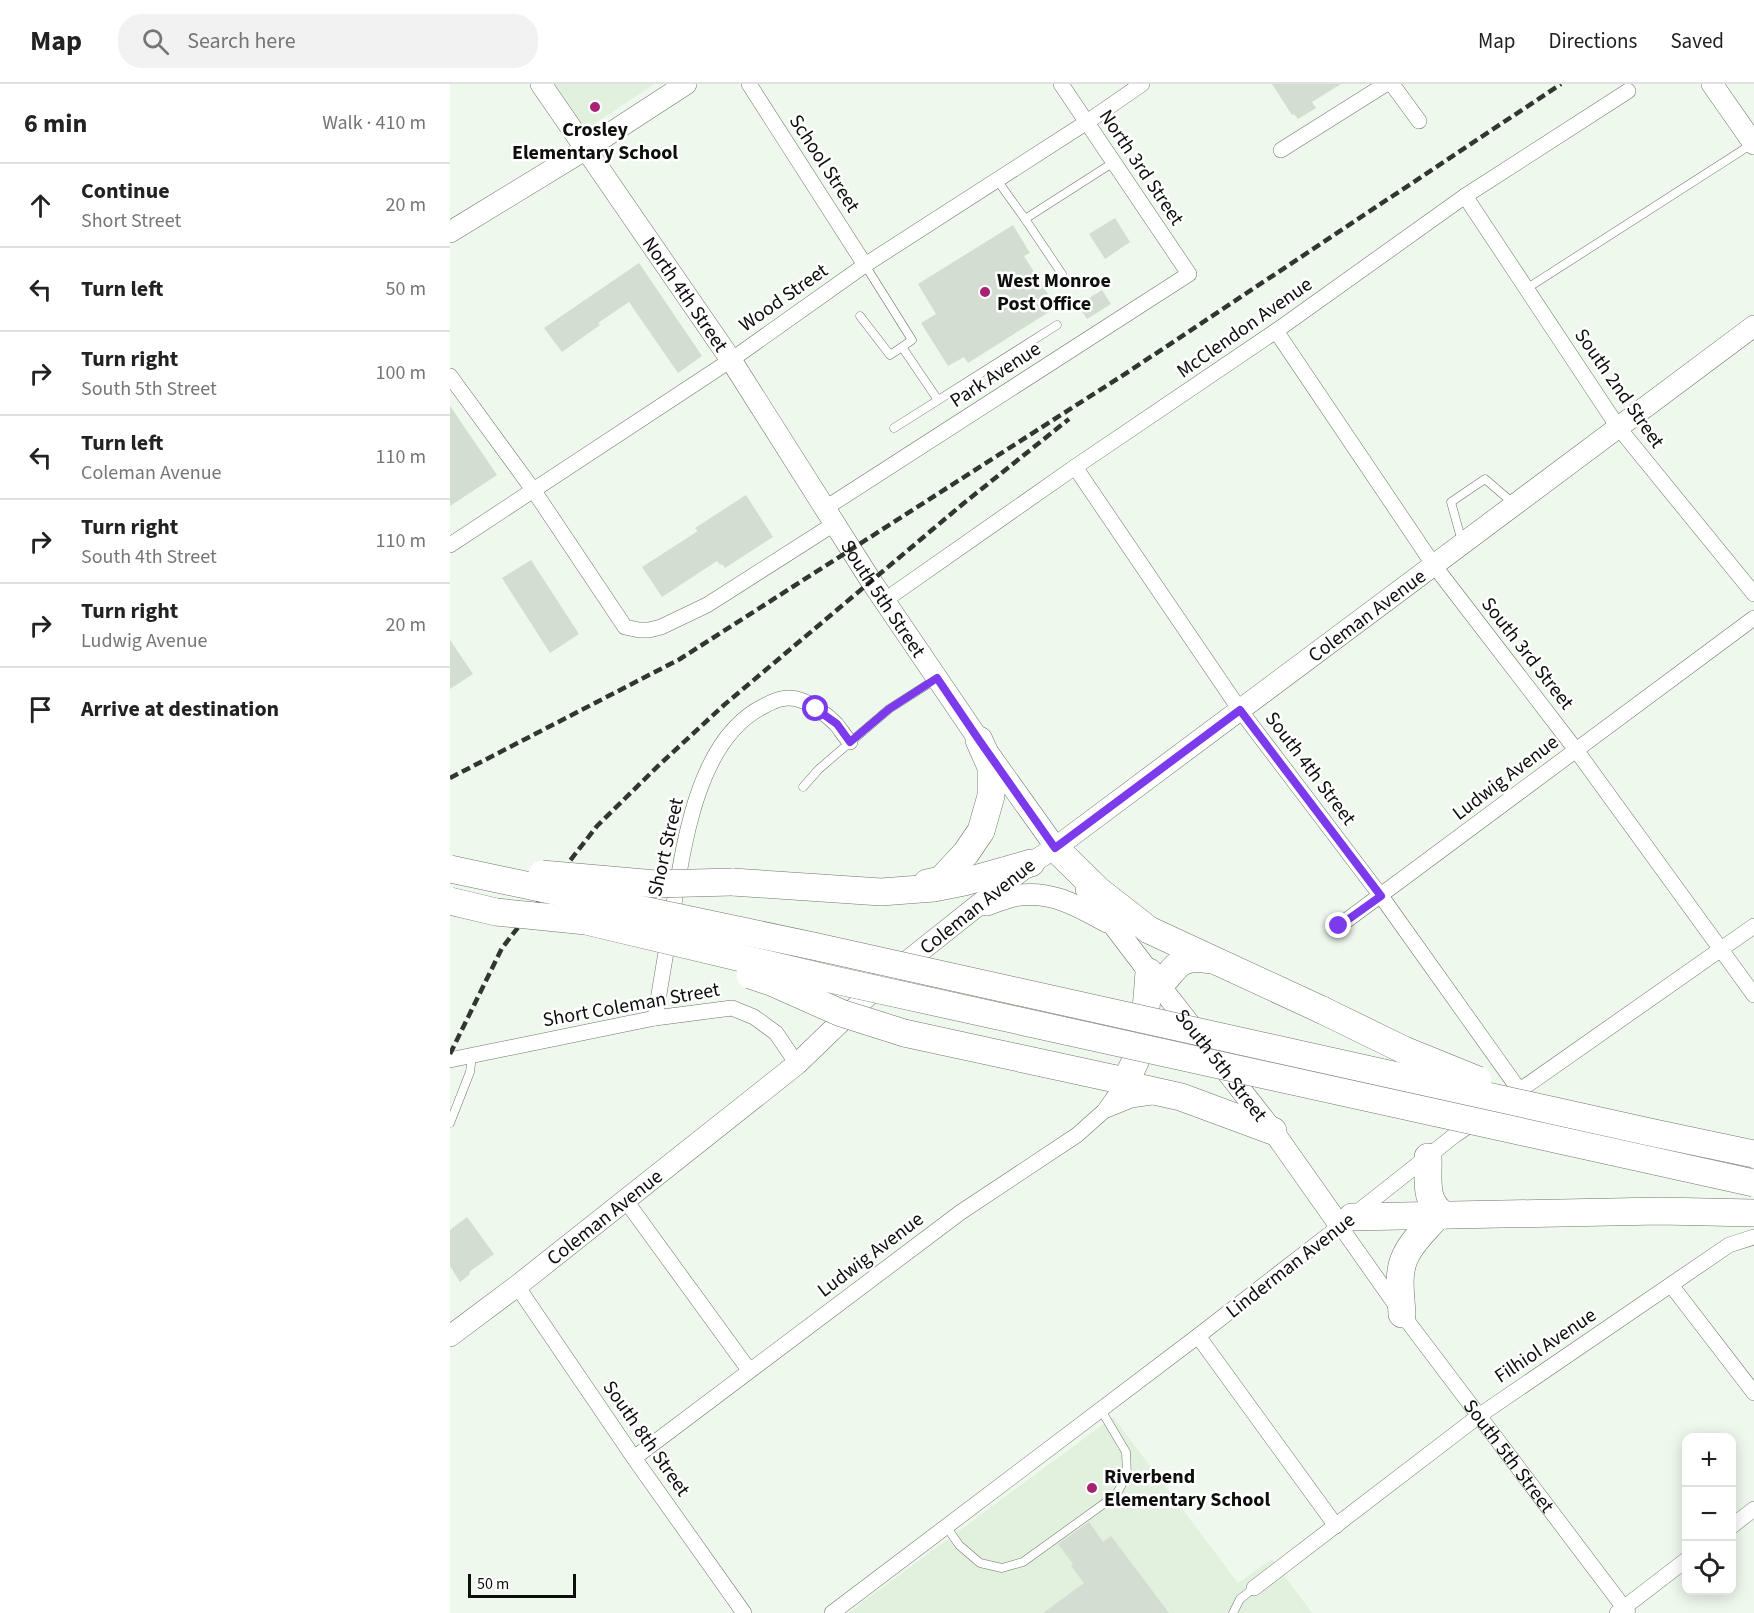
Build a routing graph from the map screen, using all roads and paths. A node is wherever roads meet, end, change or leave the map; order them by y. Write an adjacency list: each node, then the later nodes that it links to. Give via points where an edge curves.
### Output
1 (541, 84): 13 (street, North 4th Street)
2 (686, 84): 13 (street)
3 (749, 84): 20 (street, School Street)
4 (1061, 84): 11 (street, North 3rd Street)
5 (1142, 84): 11 (street, Wood Street)
6 (1386, 84): 14 (street)
7 (1392, 84): 10 (street)
8 (1712, 84): 12 (street)
9 (1628, 91): 17 (street, McClendon Avenue)
10 (1419, 121)
11 (1087, 122): 15 (street, North 3rd Street); 16 (street, Wood Street)
12 (1754, 143): 23 (lane)
13 (586, 149): 19 (street); 29 (street, North 4th Street)
14 (1281, 150)
15 (1114, 162): 18 (lane); 22 (street, North 3rd Street)
16 (997, 180): 18 (lane); 20 (street, Wood Street)
17 (1465, 196): 23 (street, South 2nd Street); 27 (street, McClendon Avenue)
18 (1025, 219): 21 (lane)
19 (450, 232)
20 (865, 265): 28 (lane, via 912,339); 29 (street, Wood Street)
21 (1062, 274)
22 (1189, 274): 37 (street, Park Avenue)
23 (1526, 288): 33 (street, South 2nd Street)
24 (860, 316): 28 (lane, via 890,355)
25 (1057, 325): 31 (lane)
26 (1754, 326): 33 (street, Coleman Avenue)
27 (1276, 331): 34 (street, McClendon Avenue); 40 (street, South 3rd Street)
28 (902, 347): 31 (lane)
29 (731, 360): 35 (street, Wood Street); 37 (street, North 4th Street)
30 (450, 376): 35 (street, Park Avenue)
31 (938, 400): 32 (lane)
32 (894, 428)
33 (1618, 428): 36 (street, Coleman Avenue); 41 (street, South 2nd Street)
34 (1075, 467): 42 (street, McClendon Avenue); 45 (street, South 4th Street)
35 (534, 491): 37 (street, Park Avenue, via 620,621 636,630 661,627 707,605); 39 (street, Wood Street)
36 (1514, 504): 38 (street, Coleman Avenue); 38 (lane, via 1485,479 1451,502)
37 (829, 516): 42 (street, South 5th Street)
38 (1462, 543): 40 (street, Coleman Avenue)
39 (450, 545)
40 (1433, 564): 45 (street, Coleman Avenue); 48 (street, South 3rd Street)
41 (1754, 594)
42 (885, 600): 44 (street, South 5th Street)
43 (1754, 618): 48 (street, Ludwig Avenue)
44 (937, 678): 46 (street, South 5th Street); 47 (lane, via 889,709)
45 (1240, 710): 50 (street, Coleman Avenue); 54 (street, South 4th Street)
46 (979, 740): 50 (street, South 5th Street); 53 (highway, via 991,767 991,796 981,831 941,880)
47 (850, 742): 49 (lane); 65 (street, Short Street, via 837,724 803,701 788,697 753,711 731,730 705,778 684,840)
48 (1576, 750): 54 (street, Ludwig Avenue); 61 (street, South 3rd Street)
49 (803, 786)
50 (1055, 848): 51 (street, Coleman Avenue); 58 (street, South 5th Street); 62 (highway, via 1098,891 1149,930)
51 (1031, 862): 53 (highway, via 964,882); 56 (street, Coleman Avenue)
52 (450, 868): 53 (highway, bridge, via 657,884 732,882); 73 (highway, bridge)
53 (881, 892)
54 (1381, 896): 59 (street, Ludwig Avenue); 70 (street, South 4th Street)
55 (450, 901): 57 (highway, bridge, via 496,912)
56 (970, 912): 58 (street, via 1013,896 1032,894 1070,902); 68 (street, Coleman Avenue, via 884,980)
57 (586, 921): 69 (highway, bridge, via 771,982 841,1013 904,1033); 78 (highway, bridge, via 876,990)
58 (1114, 926): 63 (street, South 5th Street)
59 (1339, 926)
60 (1754, 927): 61 (street, Linderman Avenue)
61 (1721, 951): 64 (street, South 3rd Street); 70 (street, Linderman Avenue)
62 (1212, 960): 63 (highway, via 1185,961); 73 (highway, bridge, via 1404,1050)
63 (1154, 979): 69 (highway, via 1148,993 1140,1048); 75 (street, South 5th Street)
64 (1754, 995)
65 (655, 1017): 66 (street, Short Coleman Street); 68 (street, Short Coleman Street, via 732,1008 754,1017 776,1033)
66 (472, 1055): 67 (street, Short Coleman Street); 74 (lane, via 470,1072)
67 (450, 1060)
68 (797, 1064): 79 (street, Coleman Avenue)
69 (1125, 1081): 71 (highway); 72 (street, Ludwig Avenue)
70 (1520, 1091): 77 (street, Linderman Avenue)
71 (1168, 1094): 72 (street, via 1131,1100); 75 (highway)
72 (1104, 1112): 89 (street, Ludwig Avenue, via 1077,1135 961,1212)
73 (1601, 1121): 76 (highway, bridge)
74 (450, 1124)
75 (1273, 1131): 82 (street, South 5th Street)
76 (1754, 1154)
77 (1428, 1157): 81 (highway, via 1429,1199); 82 (street, Linderman Avenue)
78 (1754, 1183)
79 (626, 1201): 85 (street, Coleman Avenue); 89 (street)
80 (1754, 1213): 81 (highway)
81 (1441, 1215): 82 (highway); 86 (highway, via 1405,1257 1400,1279)
82 (1346, 1222): 86 (street, South 5th Street); 88 (street, Linderman Avenue)
83 (1754, 1238): 84 (street, Filhiol Avenue, via 1729,1245)
84 (1671, 1285): 90 (street); 92 (street, Filhiol Avenue)
85 (517, 1286): 87 (street, Coleman Avenue); 93 (street, South 8th Street)
86 (1402, 1314): 92 (street, South 5th Street)
87 (452, 1330)
88 (1198, 1336): 91 (street, Linderman Avenue); 97 (street)
89 (749, 1370): 93 (street, Ludwig Avenue)
90 (1754, 1393)
91 (1101, 1410): 96 (street, Linderman Avenue); 96 (lane, via 1126,1452 1127,1475 1116,1495 1023,1562 1002,1568 980,1563 959,1545)
92 (1480, 1415): 97 (street, Filhiol Avenue); 100 (street, South 5th Street)
93 (634, 1458): 101 (street, South 8th Street)
94 (1754, 1509): 95 (street)
95 (1736, 1522)
96 (946, 1526): 102 (street, Linderman Avenue)
97 (1335, 1526): 99 (street, Filhiol Avenue)
98 (1682, 1563): 100 (street)
99 (1254, 1588): 103 (lane, via 1240,1599)
100 (1623, 1611)
101 (744, 1613)
102 (832, 1613)
103 (1233, 1613)

